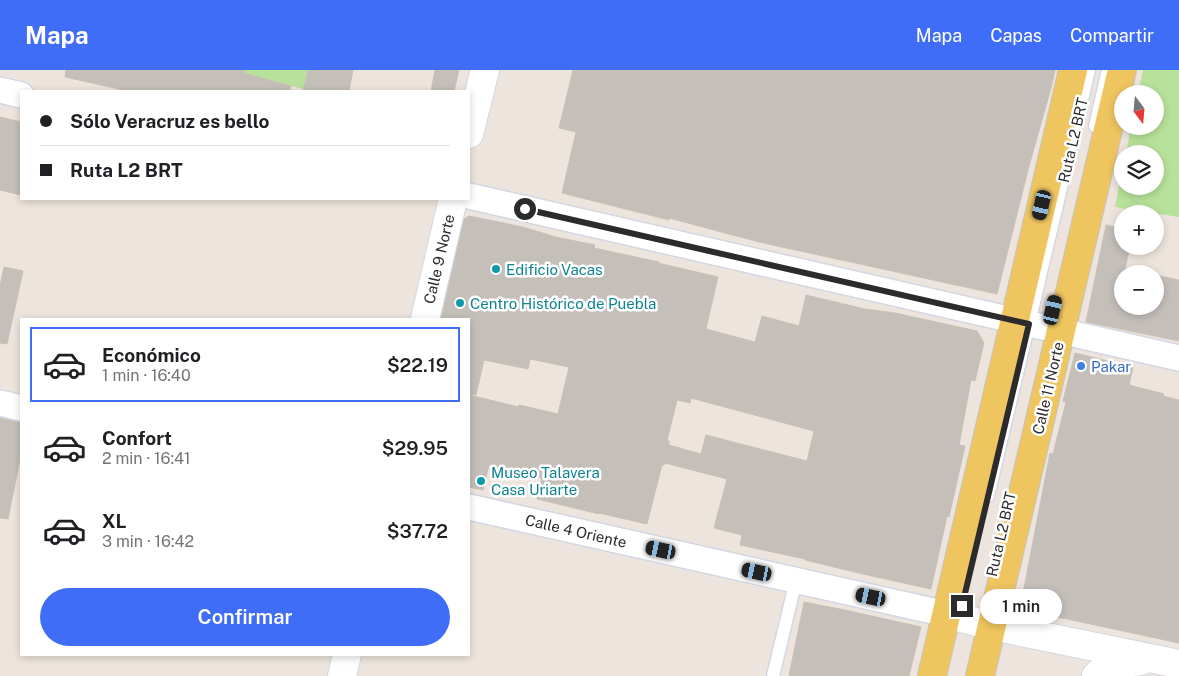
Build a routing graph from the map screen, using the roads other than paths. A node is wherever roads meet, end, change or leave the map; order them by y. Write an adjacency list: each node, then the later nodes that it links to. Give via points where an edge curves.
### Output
1 (485, 70): 8 (main road)
2 (1073, 70): 13 (main road, Calle 11 Norte)
3 (1089, 70): 13 (lane, Ruta L2 BRT)
4 (1108, 70): 9 (lane, Ruta L2 BRT)
5 (1122, 70): 13 (main road, Calle 11 Norte)
6 (0, 90): 7 (street)
7 (20, 95)
8 (470, 130)
9 (1092, 137)
10 (470, 196): 13 (street)
11 (453, 200): 12 (main road, Calle 9 Norte)
12 (425, 318)
13 (1042, 327): 14 (street); 18 (lane, Ruta L2 BRT); 20 (main road, Calle 11 Norte); 20 (main road, Calle 11 Norte)
14 (1179, 358)
15 (0, 403): 16 (street)
16 (20, 408)
17 (470, 507): 19 (street, Calle 4 Oriente)
18 (984, 512)
19 (796, 580): 20 (street, Calle 4 Oriente); 25 (lane)
20 (969, 619): 22 (main road); 23 (main road, Calle 11 Norte); 26 (main road, Calle 11 Norte)
21 (347, 656): 24 (main road)
22 (1167, 662): 27 (main road, via 1115,665)
23 (985, 675)
24 (342, 676)
25 (773, 676)
26 (932, 676)
27 (1096, 676)

